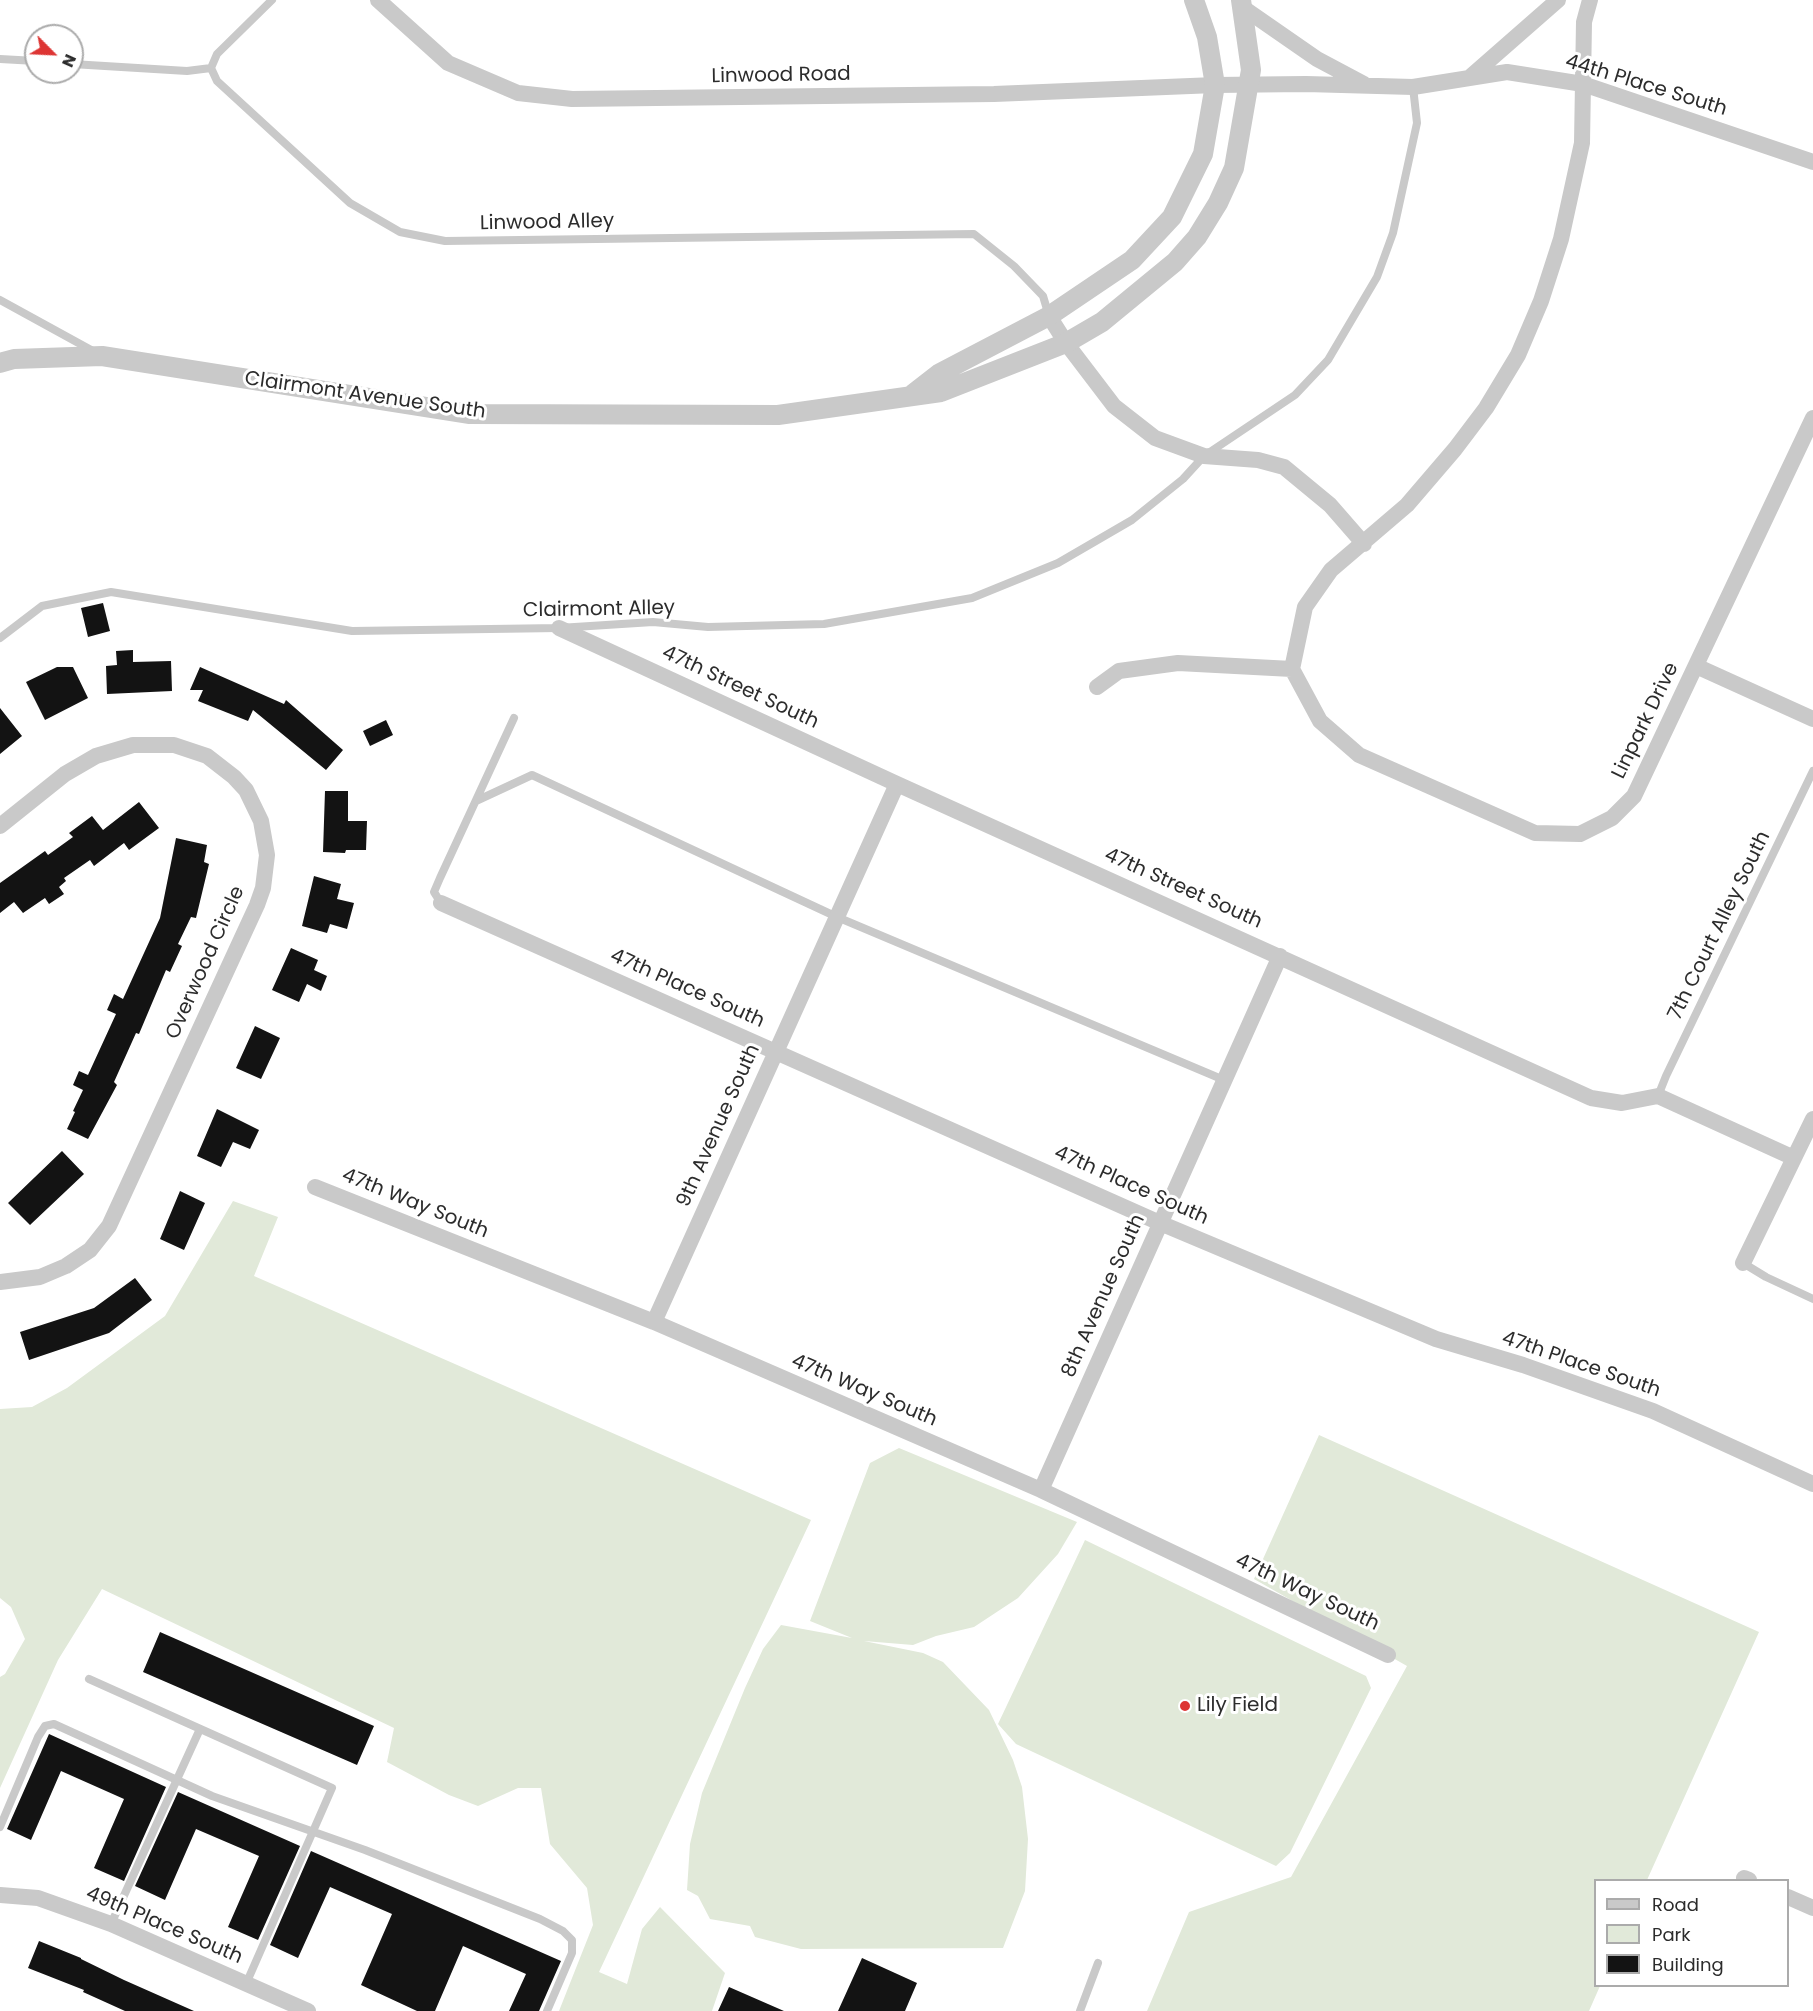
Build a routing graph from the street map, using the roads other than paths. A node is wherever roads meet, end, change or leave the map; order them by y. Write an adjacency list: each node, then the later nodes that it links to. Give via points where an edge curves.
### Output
1 (272, 0): 10 (lane, via 217,54)
2 (378, 0): 13 (street, Linwood Road, via 447,63 518,93 572,99 994,94)
3 (1194, 0): 13 (street, Clairmont Avenue South, via 1207,36)
4 (1558, 0): 11 (street)
5 (1590, 0): 12 (street, via 1584,22)
6 (1242, 4): 14 (street, Clairmont Avenue South, via 1251,70); 15 (street, via 1317,58)
7 (0, 59): 8 (lane)
8 (24, 61)
9 (84, 65): 10 (lane, via 187,71)
10 (211, 68): 19 (lane, Linwood Alley, via 217,81 350,203 400,232 445,241 974,234 1043,296)
11 (1469, 78): 12 (street, 44th Place South, via 1508,72); 16 (street, 44th Place South)
12 (1583, 84): 17 (street, 44th Place South); 26 (street, via 1582,143 1561,239 1518,355 1455,449 1407,505)
13 (1215, 85): 14 (street, Linwood Road); 19 (street, Clairmont Avenue South, via 1203,154 1172,217 1132,260)
14 (1248, 85): 15 (street, 44th Place South); 20 (street, Clairmont Avenue South, via 1234,168 1197,237 1148,286 1102,322)
15 (1368, 86): 16 (street, 44th Place South)
16 (1413, 87): 25 (lane, Clairmont Alley, via 1417,123 1393,233 1377,278 1328,360 1295,395)
17 (1813, 162)
18 (0, 300): 21 (lane)
19 (1049, 316): 20 (street); 23 (street, Clairmont Avenue South, via 940,373)
20 (1065, 344): 23 (street, Clairmont Avenue South, via 941,392); 25 (street, via 1114,406 1155,438)
21 (102, 356): 22 (street, Clairmont Avenue South); 23 (street, Clairmont Avenue South, via 470,414 778,416)
22 (0, 363)
23 (911, 396)
24 (1813, 418): 29 (street, Linpark Drive)
25 (1204, 456): 26 (street, via 1258,460 1284,467 1330,506); 27 (lane, Clairmont Alley, via 1183,479 1132,520 1058,563 972,598 824,624 708,627 653,622)
26 (1364, 544): 30 (street, via 1331,570 1305,607)
27 (559, 628): 28 (lane, Clairmont Alley, via 352,631 111,591 42,606); 35 (street, 47th Street South)
28 (0, 638)
29 (1696, 666): 30 (street, Linpark Drive, via 1634,796 1612,818 1580,834 1534,833 1359,755 1320,722); 33 (street)
30 (1292, 669): 31 (street, via 1178,663 1119,671)
31 (1097, 687)
32 (514, 718): 36 (lane)
33 (1813, 719)
34 (1813, 771): 43 (lane, 7th Court Alley South)
35 (897, 784): 39 (street, 9th Avenue South); 40 (street, 47th Street South)
36 (476, 801): 38 (lane, via 434,892); 39 (lane, via 532,775)
37 (0, 826): 49 (street, Overwood Circle, via 65,774 96,756 133,745 174,745 207,756 240,784 261,821 267,855 257,905 109,1226 90,1250 66,1266 40,1276)
38 (441, 903): 41 (street, 47th Place South)
39 (837, 917): 41 (street, 9th Avenue South); 42 (lane)
40 (1280, 956): 42 (street, 8th Avenue South); 43 (street, 47th Street South, via 1592,1098 1622,1103)
41 (776, 1052): 47 (street, 47th Place South); 51 (street, 9th Avenue South)
42 (1224, 1080): 47 (street, 8th Avenue South)
43 (1658, 1096): 45 (street)
44 (1813, 1119): 45 (street)
45 (1794, 1158): 48 (street)
46 (315, 1186): 51 (street, 47th Way South)
47 (1160, 1223): 52 (street, 47th Place South, via 1436,1339 1653,1411); 53 (street, 8th Avenue South)
48 (1743, 1263): 50 (lane)
49 (0, 1282)
50 (1813, 1299)
51 (654, 1322): 53 (street, 47th Way South)
52 (1813, 1484)
53 (1041, 1490): 54 (street, 47th Way South)
54 (1388, 1655)
55 (89, 1678): 56 (lane)
56 (200, 1729): 57 (lane); 59 (lane, via 332,1788)
57 (177, 1780): 58 (lane, via 54,1724 45,1726); 59 (lane); 63 (lane)
58 (0, 1827)
59 (313, 1832): 65 (lane); 67 (lane, via 563,1931 572,1941 572,1953)
60 (0, 1895): 63 (street, 49th Place South, via 38,1898)
61 (1789, 1897): 62 (street)
62 (1813, 1908)
63 (111, 1924): 65 (street, 49th Place South)
64 (1098, 1963): 68 (lane)
65 (246, 1983): 66 (street, 49th Place South)
66 (308, 2011)
67 (547, 2011)
68 (1080, 2011)

